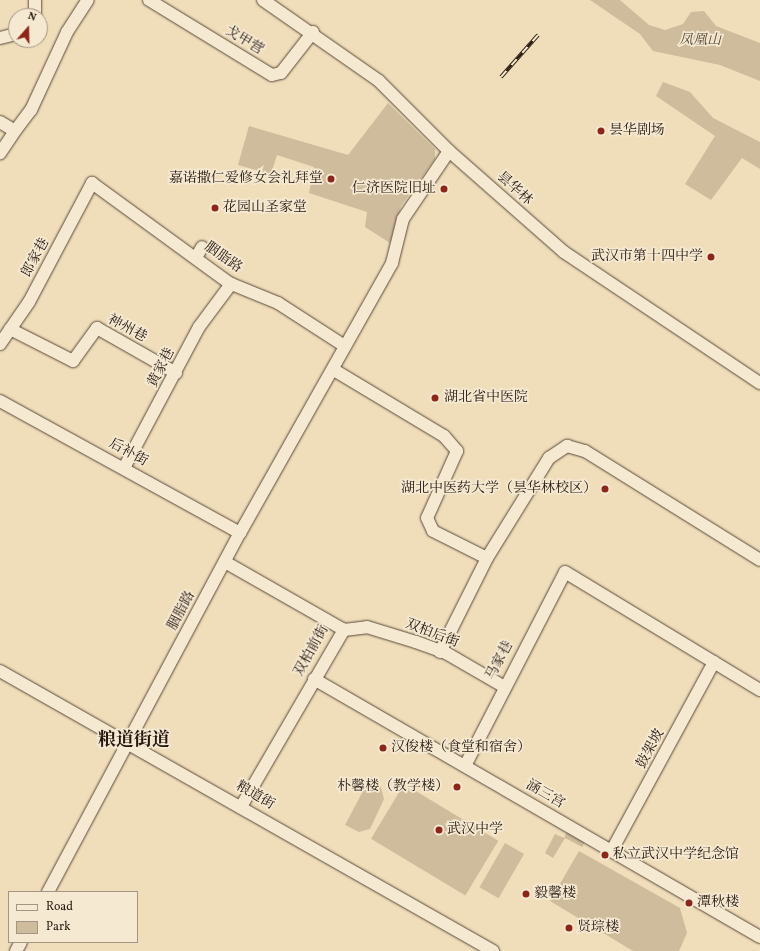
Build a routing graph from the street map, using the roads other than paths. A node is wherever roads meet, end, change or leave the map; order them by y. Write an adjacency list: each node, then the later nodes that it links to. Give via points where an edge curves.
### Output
1 (88, 0): 6 (street, via 67,32 31,110)
2 (149, 0): 4 (street, 戈甲营, via 272,75 281,73)
3 (263, 0): 4 (street, 昙华林)
4 (313, 32): 7 (street, 昙华林, via 379,81)
5 (0, 122): 6 (street)
6 (15, 131): 8 (street)
7 (449, 151): 13 (street, 胭脂路, via 403,219 392,263); 16 (street, 昙华林, via 564,252)
8 (0, 153)
9 (92, 183): 10 (street, 胭脂路); 11 (street, 郎家巷, via 29,302)
10 (231, 284): 13 (street, 胭脂路, via 278,303); 15 (street, 黄家巷, via 199,327)
11 (10, 329): 12 (street, 郎家巷); 15 (street, 神州巷, via 73,361 97,328)
12 (0, 344)
13 (343, 345): 14 (street, 胭脂路)
14 (334, 370): 19 (street, 胭脂路); 20 (street, via 444,436 457,451 427,518 433,531)
15 (176, 373): 18 (street, 黄家巷)
16 (760, 383)
17 (0, 401): 18 (street, 后补街)
18 (124, 468): 19 (street, 后补街)
19 (240, 533): 22 (street, 胭脂路)
20 (487, 558): 21 (street, via 549,458 567,446 585,451); 24 (street)
21 (760, 560)
22 (224, 562): 23 (street, 双柏前街); 30 (street, 胭脂路)
23 (344, 630): 24 (street, 双柏后街, via 367,628); 27 (street, 双柏前街)
24 (440, 652): 28 (street, 双柏后街)
25 (714, 662): 28 (street, 马家巷, via 565,572); 29 (street); 33 (street, 鼓架坡)
26 (0, 671): 30 (street, 粮道街)
27 (314, 679): 31 (street, 涵三宫); 32 (street, 双柏前街)
28 (504, 686): 31 (street, 马家巷)
29 (760, 690)
30 (129, 742): 32 (street, 粮道街); 34 (street, 胭脂路)
31 (465, 766): 33 (street, 涵三宫)
32 (242, 805): 36 (street, 粮道街)
33 (612, 850): 35 (street, 涵三宫)
34 (49, 891)
35 (760, 937)
36 (493, 951)

